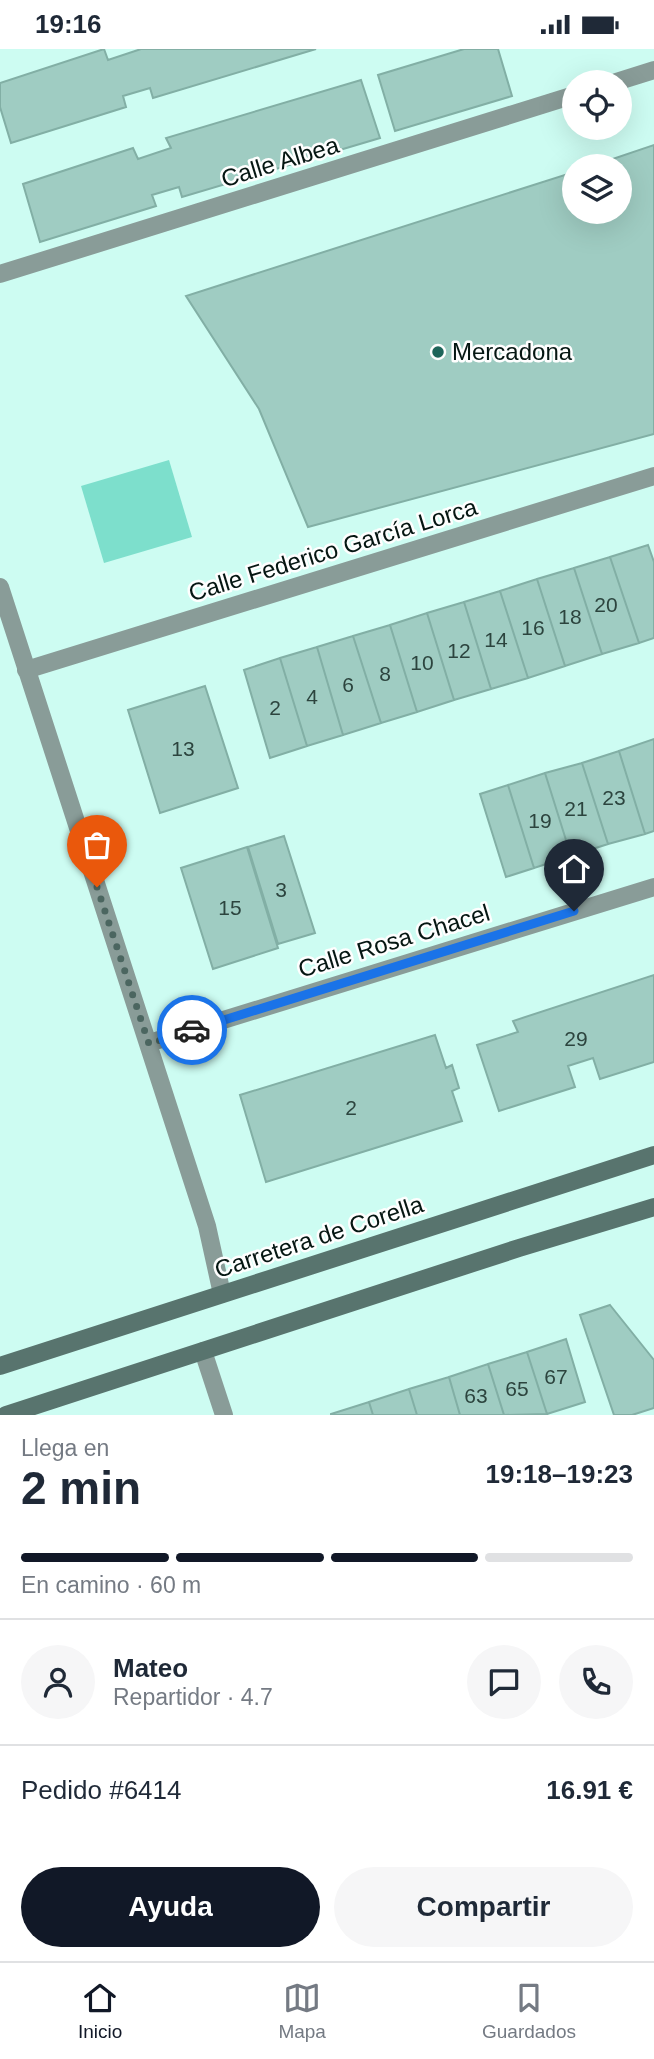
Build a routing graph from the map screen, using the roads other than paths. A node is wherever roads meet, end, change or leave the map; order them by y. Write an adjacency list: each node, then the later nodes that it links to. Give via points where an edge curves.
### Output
1 (654, 70): 2 (street)
2 (632, 77)
3 (562, 99): 4 (street, Calle Albea)
4 (0, 274)
5 (654, 476): 7 (street, Calle Federico García Lorca)
6 (0, 587): 7 (street)
7 (26, 670): 9 (street)
8 (654, 887): 9 (street, Calle Rosa Chacel)
9 (149, 1044): 12 (street, via 207,1226)
10 (654, 1155): 12 (main road, Carretera de Corella)
11 (654, 1207): 13 (main road)
12 (222, 1294): 14 (main road, Carretera de Corella)
13 (203, 1351): 15 (main road); 16 (street)
14 (0, 1366)
15 (6, 1415)
16 (224, 1415)

